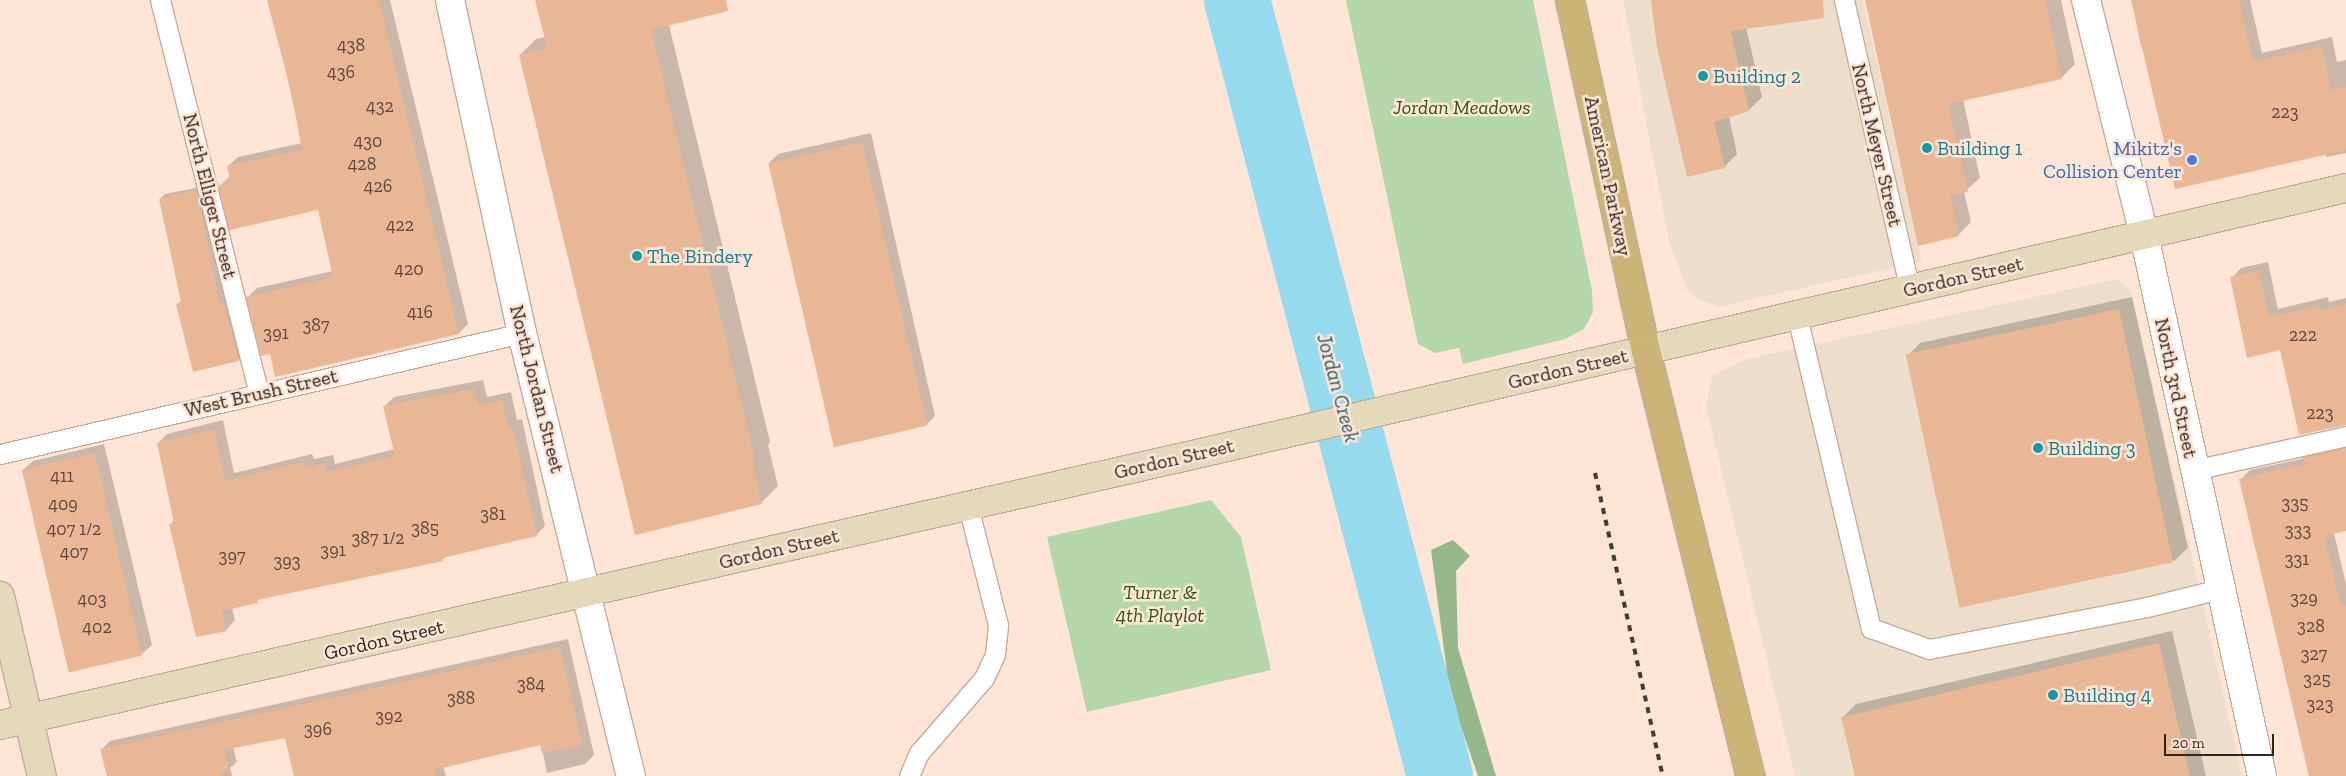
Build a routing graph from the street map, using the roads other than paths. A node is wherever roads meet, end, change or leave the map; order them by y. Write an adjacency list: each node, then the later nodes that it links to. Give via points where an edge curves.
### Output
1 (160, 0): 12 (lane, North Elliger Street)
2 (450, 0): 10 (street, North Jordan Street)
3 (1570, 0): 11 (main road, American Parkway)
4 (1844, 0): 8 (lane, North Meyer Street)
5 (2086, 0): 7 (street, North 3rd Street)
6 (2346, 188): 7 (street, Gordon Street)
7 (2144, 235): 8 (street, Gordon Street); 15 (street, North 3rd Street)
8 (1910, 290): 9 (street, Gordon Street)
9 (1797, 316): 11 (street, Gordon Street); 17 (lane, via 1871,628 1930,649 2147,607)
10 (522, 333): 12 (lane, West Brush Street); 18 (street, North Jordan Street)
11 (1646, 351): 16 (street, Gordon Street); 25 (main road, American Parkway)
12 (259, 393): 14 (lane, West Brush Street)
13 (2346, 436): 15 (lane)
14 (0, 454)
15 (2194, 470): 17 (street, North 3rd Street)
16 (968, 506): 18 (street, Gordon Street); 24 (lane, via 998,625 995,654 984,678 918,753)
17 (2220, 589): 26 (street, North 3rd Street)
18 (588, 593): 20 (street, Gordon Street); 23 (street, North Jordan Street)
19 (0, 596): 20 (street)
20 (29, 718): 21 (street, Gordon Street); 22 (street)
21 (0, 725)
22 (42, 776)
23 (631, 776)
24 (910, 776)
25 (1750, 776)
26 (2262, 776)

